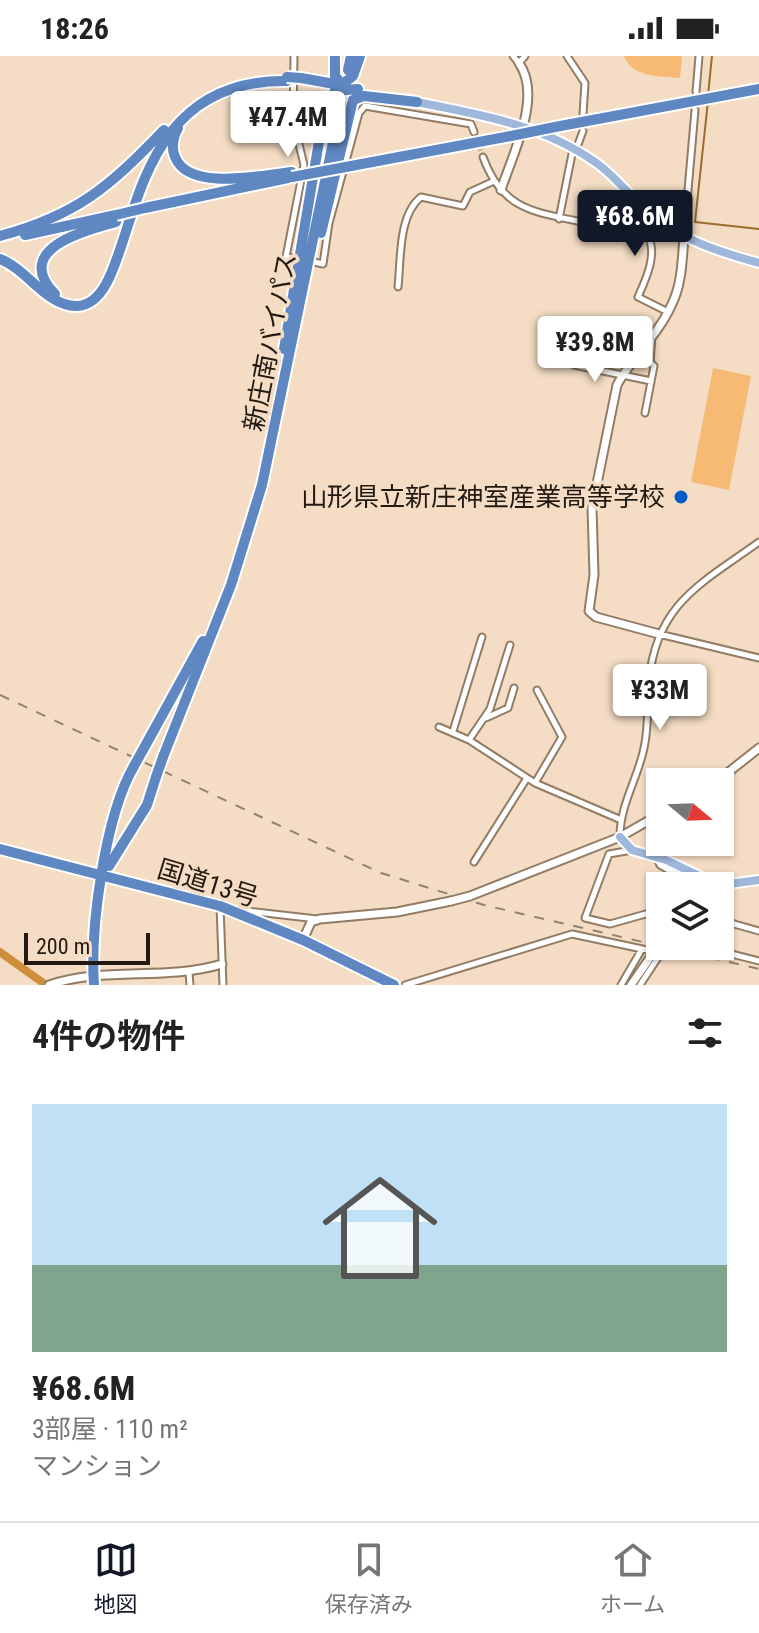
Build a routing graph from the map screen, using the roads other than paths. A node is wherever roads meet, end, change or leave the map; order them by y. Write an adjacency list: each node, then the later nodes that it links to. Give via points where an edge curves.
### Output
1 (294, 56): 33 (street, via 294,127 304,165 286,257)
2 (334, 56): 9 (highway, via 322,75); 11 (highway, via 334,73)
3 (351, 56): 8 (highway)
4 (360, 56): 11 (highway); 14 (highway, via 360,81)
5 (567, 56): 19 (street, via 585,83)
6 (699, 56): 13 (street)
7 (519, 58): 21 (street, via 529,89)
8 (348, 70)
9 (301, 80): 10 (highway); 11 (highway); 17 (highway, bridge, via 236,88)
10 (313, 84): 11 (highway); 20 (highway, via 324,95)
11 (342, 88): 14 (highway); 16 (highway, via 349,98); 20 (highway, via 330,95)
12 (759, 89): 26 (highway, bridge)
13 (696, 92)
14 (378, 95): 15 (highway); 16 (highway, via 355,98)
15 (417, 102): 21 (main road)
16 (345, 108): 44 (highway); 44 (highway, 新庄南バイパス)
17 (191, 110): 26 (highway, via 173,141 176,159 189,173 213,178); 29 (highway, via 164,133 144,165 102,288 77,302 56,295 43,274 53,247); 32 (highway, via 91,198); 34 (highway, via 153,155 111,280 96,299 78,306 59,302)
18 (695, 110): 31 (street)
19 (583, 114)
20 (322, 118): 44 (highway)
21 (522, 124): 24 (main road); 28 (street)
22 (583, 131): 24 (street)
23 (474, 132): 35 (street, via 471,124 365,106 335,198 323,264)
24 (574, 150): 30 (street); 31 (main road, via 597,163)
25 (483, 157): 27 (street)
26 (292, 175): 29 (highway)
27 (492, 182): 28 (street); 37 (street, via 470,192 463,206 421,197 416,201 407,218)
28 (501, 190): 30 (street, via 527,209)
29 (116, 218): 32 (highway)
30 (559, 219): 38 (street, via 648,237 648,273 638,297)
31 (684, 237): 36 (main road); 38 (street, via 678,289)
32 (0, 238)
33 (293, 258)
34 (0, 259)
35 (314, 262)
36 (759, 263)
37 (398, 287)
38 (668, 312): 39 (street)
39 (652, 334): 41 (street); 42 (street)
40 (574, 365): 41 (street)
41 (622, 375): 42 (street); 47 (street, via 612,401 592,508 589,611)
42 (651, 381): 43 (street)
43 (645, 413)
44 (273, 435): 46 (highway, 新庄南バイパス)
45 (759, 542): 47 (street, via 683,597)
46 (230, 585): 70 (highway, bridge, via 147,805); 70 (highway, bridge, via 114,807)
47 (659, 634): 50 (street); 61 (street, via 649,679 645,746)
48 (482, 637): 55 (street)
49 (510, 645): 53 (street)
50 (759, 658)
51 (514, 688): 53 (street, via 508,708)
52 (537, 690): 60 (street, via 562,737)
53 (485, 718): 56 (street)
54 (439, 727): 55 (street)
55 (453, 731): 56 (street)
56 (469, 740): 59 (street)
57 (759, 748): 58 (street)
58 (734, 768)
59 (527, 778): 60 (street); 67 (street)
60 (535, 783): 61 (street)
61 (620, 819): 63 (street)
62 (646, 822): 63 (street)
63 (620, 837): 65 (main road); 75 (street, bridge, via 470,896 384,914)
64 (0, 849): 70 (highway, 国道13号)
65 (632, 850): 66 (main road); 74 (street, via 606,857 585,918 610,924)
66 (656, 857): 68 (street); 69 (main road)
67 (474, 862)
68 (672, 872)
69 (682, 872)
70 (104, 875): 73 (highway, 国道13号); 86 (highway)
71 (759, 880): 72 (main road)
72 (734, 883)
73 (221, 907): 75 (street); 78 (highway, 国道13号); 83 (street)
74 (646, 914)
75 (320, 919): 78 (street, via 311,922)
76 (734, 924): 77 (street)
77 (759, 931)
78 (303, 940): 91 (highway, 国道13号)
79 (642, 949): 92 (street, via 572,934); 93 (street); 95 (street, via 662,954)
80 (734, 955): 82 (street)
81 (648, 960): 94 (street)
82 (759, 961)
83 (222, 964): 84 (street); 90 (street)
84 (189, 973): 85 (street); 89 (street)
85 (128, 975): 86 (street); 88 (street)
86 (94, 981): 87 (street)
87 (52, 984)
88 (128, 985)
89 (190, 985)
90 (223, 985)
91 (394, 985)
92 (405, 985)
93 (621, 985)
94 (631, 985)
95 (640, 985)

